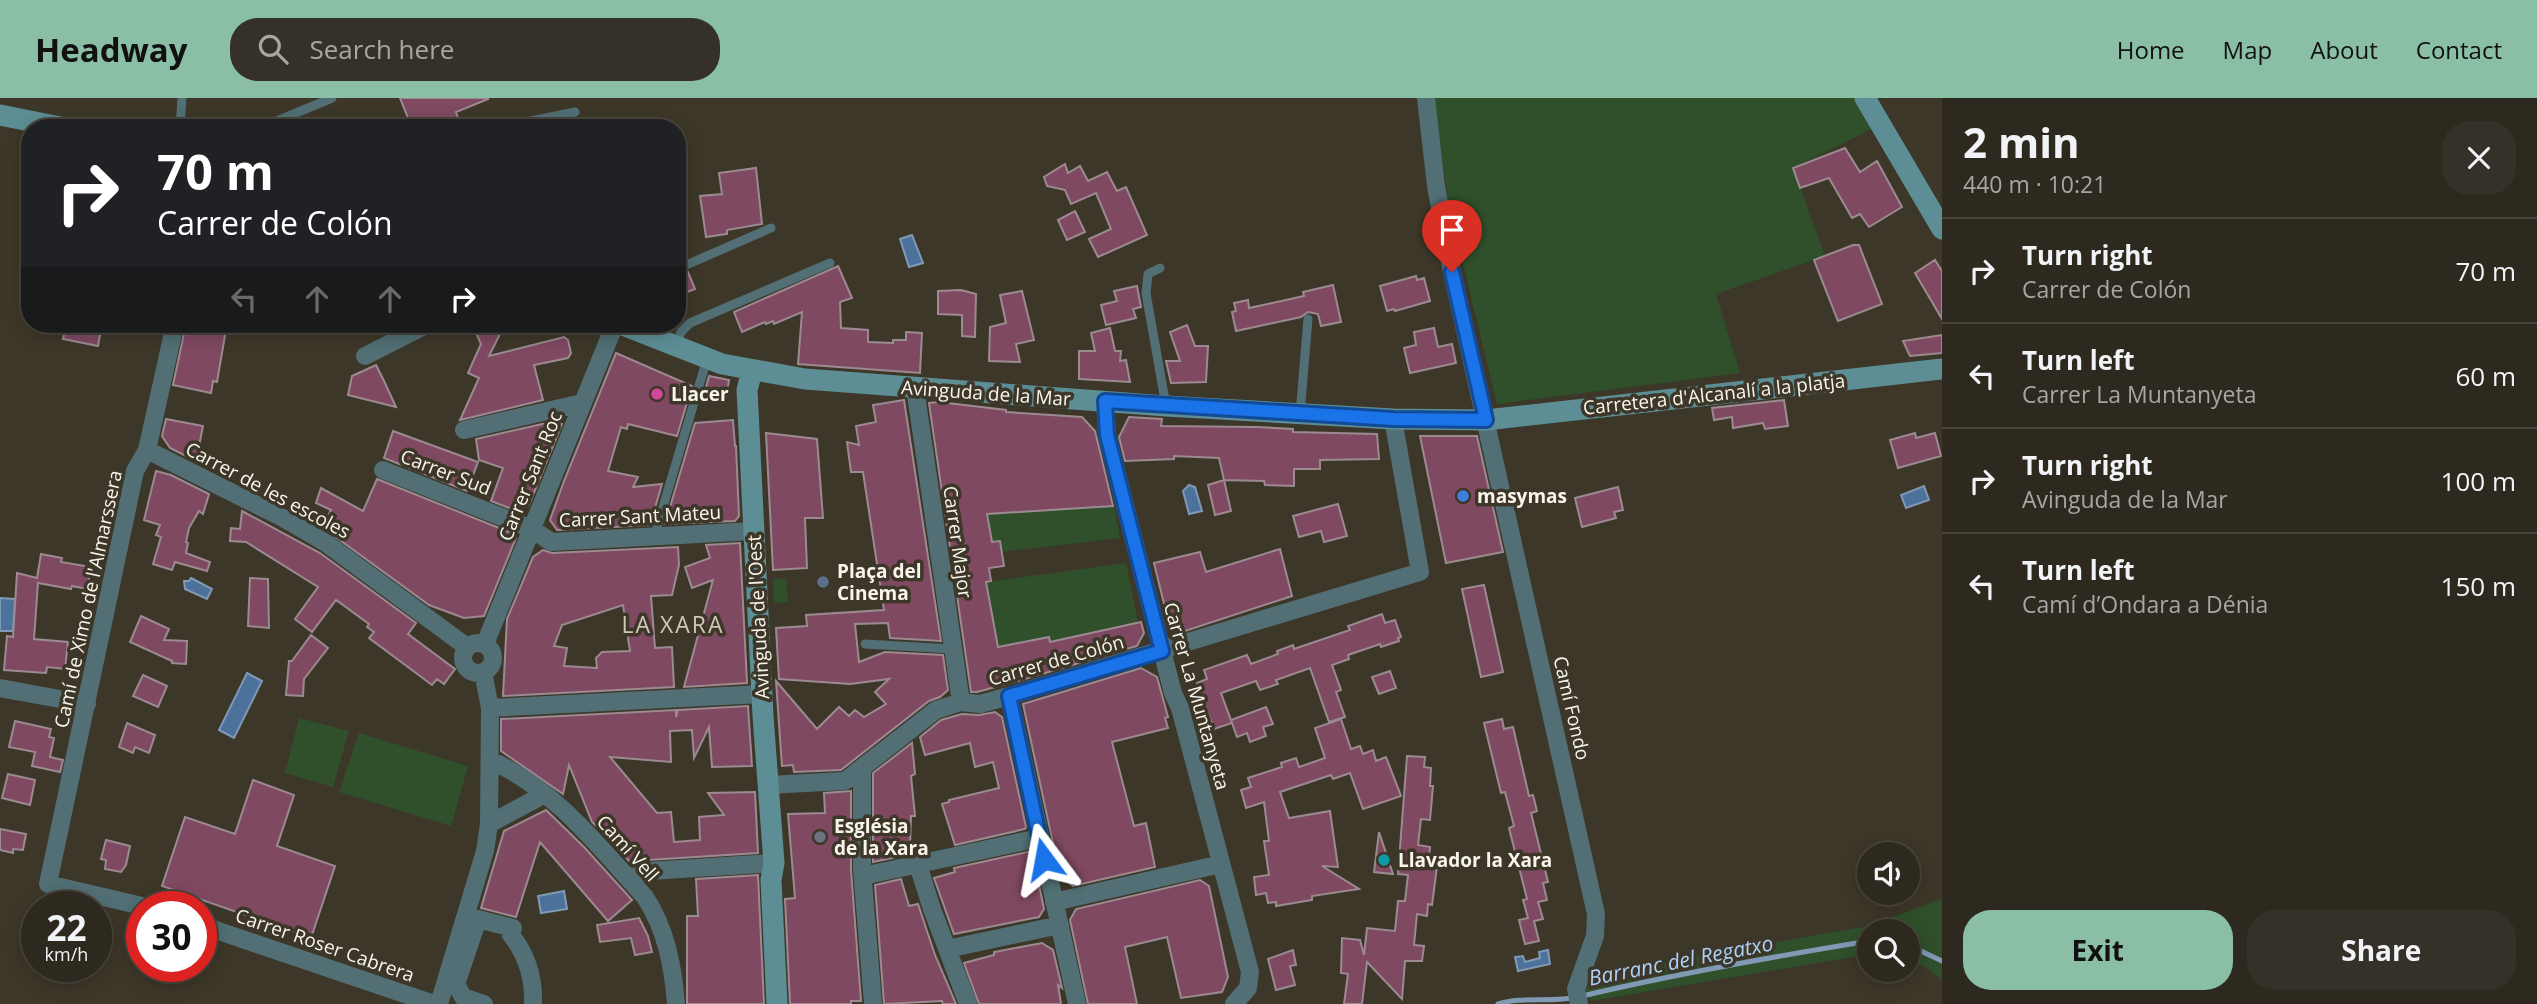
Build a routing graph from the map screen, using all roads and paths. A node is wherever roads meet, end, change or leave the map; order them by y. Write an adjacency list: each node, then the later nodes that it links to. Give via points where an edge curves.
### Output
1 (182, 98): 6 (lane)
2 (332, 98): 7 (lane)
3 (1426, 98): 34 (street, Camí Fondo, via 1452,272)
4 (1865, 98): 9 (main road)
5 (575, 112): 8 (lane)
6 (181, 119)
7 (282, 119)
8 (540, 119)
9 (1921, 194): 10 (main road); 12 (main road)
10 (1942, 213)
11 (771, 228): 14 (lane)
12 (1942, 229)
13 (830, 263): 17 (lane)
14 (686, 265)
15 (1160, 268): 31 (lane, via 1148,274 1146,293)
16 (1308, 319): 32 (lane)
17 (686, 327)
18 (172, 333): 36 (street, Camí de Ximo de l'Almarssera)
19 (410, 333): 24 (street)
20 (611, 333): 30 (street, Carrer Sant Roc)
21 (643, 333): 23 (main road, Avinguda de la Mar)
22 (681, 333): 23 (lane)
23 (676, 346): 25 (main road, Avinguda de la Mar)
24 (365, 356)
25 (707, 359): 27 (main road, Avinguda de la Mar); 40 (lane)
26 (1942, 369): 34 (main road, Carretera d'Alcanalí a la platja)
27 (752, 371): 28 (main road, Avinguda de la Mar); 39 (main road, Avinguda de l'Oest, via 747,390)
28 (915, 388): 29 (main road, Avinguda de la Mar); 44 (street, Carrer Major)
29 (1105, 401): 31 (main road, Avinguda de la Mar); 45 (street, Carrer La Muntanyeta, via 1107,435)
30 (582, 403): 35 (street); 38 (street, Carrer Sant Roc)
31 (1166, 406): 32 (main road, Avinguda de la Mar)
32 (1300, 414): 33 (main road, Avinguda de la Mar)
33 (1393, 419): 34 (main road, Avinguda de la Mar); 45 (street, Carrer de Colón, via 1420,572)
34 (1486, 420): 78 (street, Camí Fondo, via 1596,914 1595,936 1576,989)
35 (464, 430)
36 (147, 450): 43 (street, Carrer de les escoles, via 326,543); 51 (street, Camí de Ximo de l'Almarssera, via 135,471)
37 (383, 470): 38 (street, Carrer Sud)
38 (532, 528): 40 (street, Carrer Sant Mateu, via 551,542); 41 (street, Carrer Sant Roc)
39 (754, 531): 40 (street, Carrer Sant Mateu); 48 (main road, Avinguda de l'Oest)
40 (654, 537)
41 (485, 644): 43 (street, via 475,642); 46 (street, via 494,656)
42 (865, 644): 44 (lane)
43 (467, 647): 46 (street, via 465,666)
44 (953, 649): 50 (street, Carrer Major)
45 (1162, 651): 49 (street, Carrer de Colón); 60 (street, Carrer La Muntanyeta)
46 (484, 672): 52 (street)
47 (0, 688): 51 (street)
48 (762, 695): 52 (street); 55 (main road, Avinguda de l'Oest)
49 (1009, 696): 50 (street, Carrer de Colón, via 981,704); 58 (street)
50 (961, 702): 54 (street, Carrer de Colón, via 931,713)
51 (87, 704): 64 (street, Camí de Ximo de l'Almarssera, via 48,884)
52 (490, 708): 53 (street)
53 (490, 760): 56 (street, Camí Vell); 57 (street)
54 (862, 769): 55 (street, Carrer de Colón, via 845,780); 63 (street)
55 (768, 785): 59 (main road, Avinguda de l'Oest)
56 (545, 794): 57 (street); 73 (street, Camí Vell, via 575,820 653,909 669,953)
57 (489, 824): 70 (street, via 482,861)
58 (1039, 838): 61 (street); 65 (street)
59 (774, 863): 62 (street); 74 (main road, Avinguda de l'Oest)
60 (1221, 864): 65 (street); 69 (street, Carrer La Muntanyeta, via 1250,972 1248,988)
61 (918, 865): 63 (street); 68 (street)
62 (635, 874)
63 (863, 876): 75 (street)
64 (126, 902)
65 (1054, 902): 66 (street)
66 (1060, 925): 68 (street); 77 (street)
67 (217, 930): 70 (street, Carrer Roser Cabrera)
68 (947, 949): 76 (street)
69 (1237, 1001)
70 (437, 1004)
71 (484, 1004): 72 (street, via 463,998 456,984 478,919 513,928 511,935 530,970)
72 (533, 1004)
73 (676, 1004)
74 (777, 1004)
75 (873, 1004)
76 (968, 1004)
77 (1077, 1004)
78 (1579, 1004)

